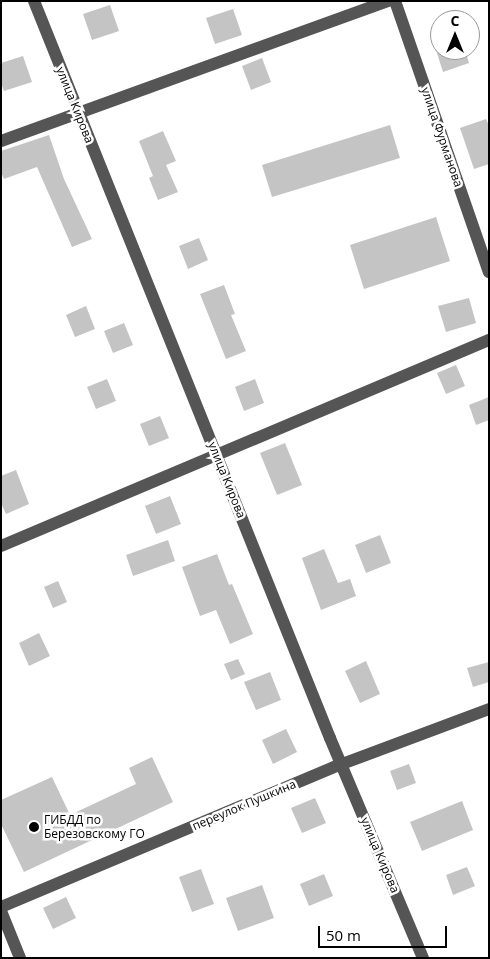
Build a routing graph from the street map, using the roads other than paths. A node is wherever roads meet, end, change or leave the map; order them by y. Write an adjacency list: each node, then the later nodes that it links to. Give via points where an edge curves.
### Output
1 (34, 1): 4 (street, улица Кирова)
2 (388, 1): 4 (street)
3 (395, 1): 6 (street, улица Фурманова)
4 (78, 112): 5 (street); 8 (street, улица Кирова)
5 (1, 141)
6 (489, 272)
7 (489, 340): 8 (street)
8 (217, 454): 9 (street); 11 (street, улица Кирова)
9 (1, 546)
10 (489, 710): 11 (street, переулок Пушкина)
11 (342, 764): 12 (street, переулок Пушкина); 14 (street, улица Кирова)
12 (1, 909): 13 (street)
13 (20, 958)
14 (424, 958)

